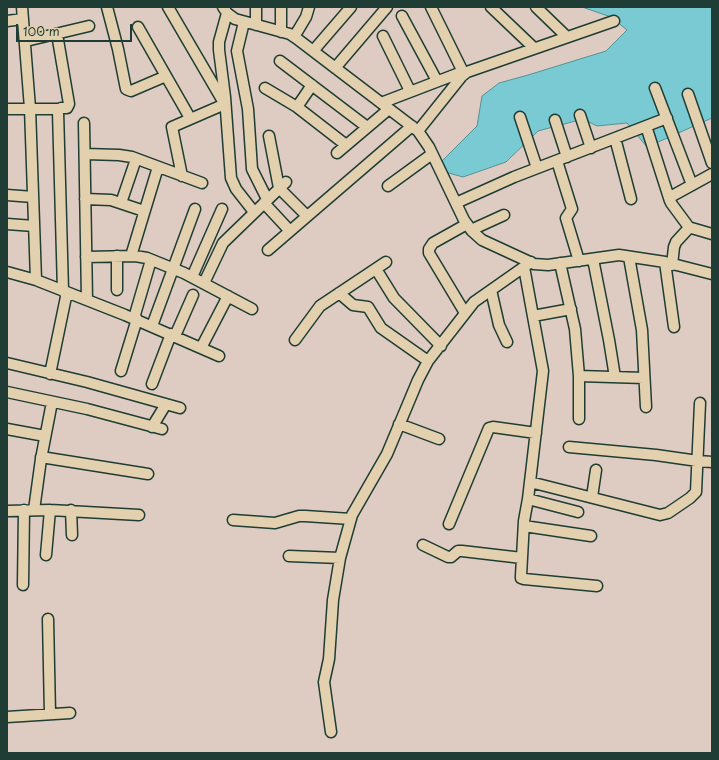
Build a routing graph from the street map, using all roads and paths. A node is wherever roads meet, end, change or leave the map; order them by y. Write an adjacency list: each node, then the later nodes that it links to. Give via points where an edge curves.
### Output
1 (22, 7): 14 (street)
2 (107, 7): 32 (street, via 126,89 131,91)
3 (168, 7): 39 (street)
4 (256, 7): 18 (street)
5 (281, 7): 21 (street)
6 (309, 7): 24 (street)
7 (351, 7): 28 (street)
8 (387, 7): 30 (street)
9 (431, 7): 31 (street)
10 (491, 7): 27 (street)
11 (536, 7): 25 (street)
12 (226, 10): 17 (street, via 235,19); 39 (street, via 219,50)
13 (402, 16): 33 (street)
14 (23, 19): 15 (street); 26 (street)
15 (7, 21)
16 (614, 21): 25 (street)
17 (244, 22): 18 (street); 77 (street, via 237,51 238,63 247,105 250,160)
18 (256, 25): 21 (street)
19 (89, 26): 22 (street)
20 (138, 27): 32 (street)
21 (281, 32): 24 (street)
22 (56, 34): 26 (street); 44 (street, via 70,104 67,108)
23 (383, 36): 37 (street)
24 (294, 37): 28 (street)
25 (567, 37): 27 (street)
26 (26, 41): 42 (street)
27 (534, 48): 31 (street)
28 (314, 51): 30 (street)
29 (280, 61): 34 (street)
30 (335, 68): 40 (street)
31 (463, 73): 33 (street); 53 (street)
32 (166, 76): 47 (street)
33 (437, 81): 37 (street)
34 (312, 85): 41 (street); 52 (street)
35 (265, 88): 41 (street)
36 (655, 88): 48 (street)
37 (410, 91): 40 (street)
38 (688, 94): 63 (street)
39 (226, 105): 47 (street); 83 (street, via 232,178 236,189)
40 (385, 106): 52 (street); 53 (street)
41 (297, 107): 56 (street)
42 (30, 108): 43 (street); 44 (street); 73 (street)
43 (7, 109)
44 (59, 109): 113 (street)
45 (580, 115): 57 (street)
46 (520, 117): 65 (street)
47 (190, 118): 67 (street, via 174,125 172,129)
48 (667, 118): 51 (street); 70 (street)
49 (555, 120): 62 (street)
50 (84, 123): 59 (street)
51 (646, 126): 55 (street); 76 (street)
52 (367, 127): 56 (street)
53 (415, 128): 60 (street, via 424,138); 84 (street)
54 (269, 136): 69 (street)
55 (615, 138): 57 (street); 75 (street)
56 (346, 145): 58 (street)
57 (591, 148): 62 (street)
58 (337, 153)
59 (84, 154): 61 (street, via 118,155); 74 (street)
60 (432, 154): 71 (street); 79 (street)
61 (136, 159): 64 (street); 78 (street)
62 (562, 159): 65 (street); 99 (street, via 572,210 566,218)
63 (712, 163)
64 (158, 167): 67 (street); 82 (street)
65 (537, 168): 79 (street)
66 (712, 174): 70 (street)
67 (182, 176): 68 (street)
68 (202, 183)
69 (282, 185): 77 (street); 84 (street)
70 (692, 185): 76 (street, via 672,196)
71 (388, 186)
72 (7, 195): 73 (street)
73 (33, 198): 87 (street)
74 (86, 199): 78 (street, via 105,199); 95 (street)
75 (631, 199)
76 (670, 200): 89 (street)
77 (265, 201): 83 (street); 90 (street)
78 (121, 203): 82 (street)
79 (456, 203): 88 (street)
80 (195, 209): 104 (street)
81 (222, 209): 108 (street)
82 (144, 211): 94 (street)
83 (254, 212): 110 (street, via 223,243)
84 (307, 216): 90 (street)
85 (504, 216): 88 (street)
86 (7, 224): 87 (street)
87 (34, 226): 109 (street)
88 (469, 227): 103 (street, via 482,240); 120 (street, via 433,243 429,249)
89 (688, 227): 91 (street); 102 (street, via 676,242)
90 (290, 231): 92 (street)
91 (712, 234)
92 (268, 250)
93 (117, 256): 94 (street); 95 (street); 111 (street)
94 (131, 256): 98 (street)
95 (86, 257): 117 (street)
96 (628, 257): 97 (street, via 619,255); 102 (street); 137 (street, via 642,330)
97 (593, 259): 99 (street); 136 (street)
98 (151, 260): 104 (street); 122 (street)
99 (578, 261): 101 (street)
100 (386, 262): 105 (street)
101 (560, 263): 103 (street); 119 (street)
102 (669, 263): 107 (street); 124 (street)
103 (528, 265): 112 (street); 121 (street)
104 (173, 268): 108 (street); 123 (street)
105 (376, 269): 114 (street); 128 (street, via 392,296)
106 (7, 272): 109 (street)
107 (712, 274)
108 (192, 277): 110 (street)
109 (36, 280): 113 (street)
110 (204, 283): 116 (street)
111 (117, 290)
112 (491, 290): 120 (street, via 474,302); 127 (street, via 499,324)
113 (65, 291): 117 (street); 134 (street)
114 (339, 293): 126 (street, via 320,306); 131 (street, via 353,305 368,307 381,328)
115 (193, 295): 125 (street)
116 (228, 296): 118 (street); 129 (street)
117 (87, 300): 122 (street)
118 (252, 308)
119 (571, 310): 121 (street); 135 (street)
120 (465, 313): 128 (street)
121 (533, 316): 148 (street, via 543,371)
122 (135, 319): 123 (street); 133 (street)
123 (152, 326): 125 (street)
124 (674, 326)
125 (173, 335): 129 (street); 138 (street)
126 (295, 340)
127 (507, 342)
128 (440, 346): 131 (street)
129 (201, 348): 130 (street)
130 (219, 356)
131 (428, 361): 146 (street)
132 (7, 363): 134 (street)
133 (121, 371)
134 (50, 374): 142 (street)
135 (579, 376): 136 (street); 145 (street)
136 (615, 377): 137 (street)
137 (644, 378): 143 (street)
138 (152, 384)
139 (7, 392): 140 (street)
140 (52, 402): 142 (street, via 157,428); 149 (street)
141 (700, 403): 153 (street)
142 (166, 404): 144 (street)
143 (646, 407)
144 (180, 408)
145 (579, 419)
146 (399, 424): 150 (street); 166 (street, via 387,454)
147 (7, 429): 149 (street)
148 (536, 433): 157 (street); 168 (street, via 489,428)
149 (45, 436): 152 (street)
150 (439, 439)
151 (568, 447): 153 (street)
152 (41, 457): 156 (street); 160 (street)
153 (698, 461): 154 (street); 158 (street, via 695,494 664,514)
154 (712, 462)
155 (596, 470): 158 (street)
156 (148, 474)
157 (530, 482): 158 (street); 159 (street)
158 (592, 497)
159 (528, 499): 164 (street); 169 (street)
160 (29, 510): 161 (street); 163 (street); 177 (street)
161 (50, 510): 162 (street); 173 (street)
162 (71, 510): 165 (street); 170 (street)
163 (7, 511)
164 (578, 512)
165 (139, 515)
166 (351, 519): 167 (street, via 299,516 275,523); 175 (street)
167 (233, 520)
168 (449, 524)
169 (524, 526): 171 (street); 176 (street)
170 (72, 535)
171 (591, 536)
172 (423, 545): 176 (street, via 448,557 462,551)
173 (46, 555)
174 (289, 556): 175 (street)
175 (340, 558): 183 (street, via 324,682)
176 (522, 558): 178 (street, via 522,579)
177 (23, 585)
178 (597, 586)
179 (48, 620): 181 (street)
180 (70, 713): 181 (street)
181 (50, 714): 182 (street)
182 (7, 717)
183 (331, 732)

